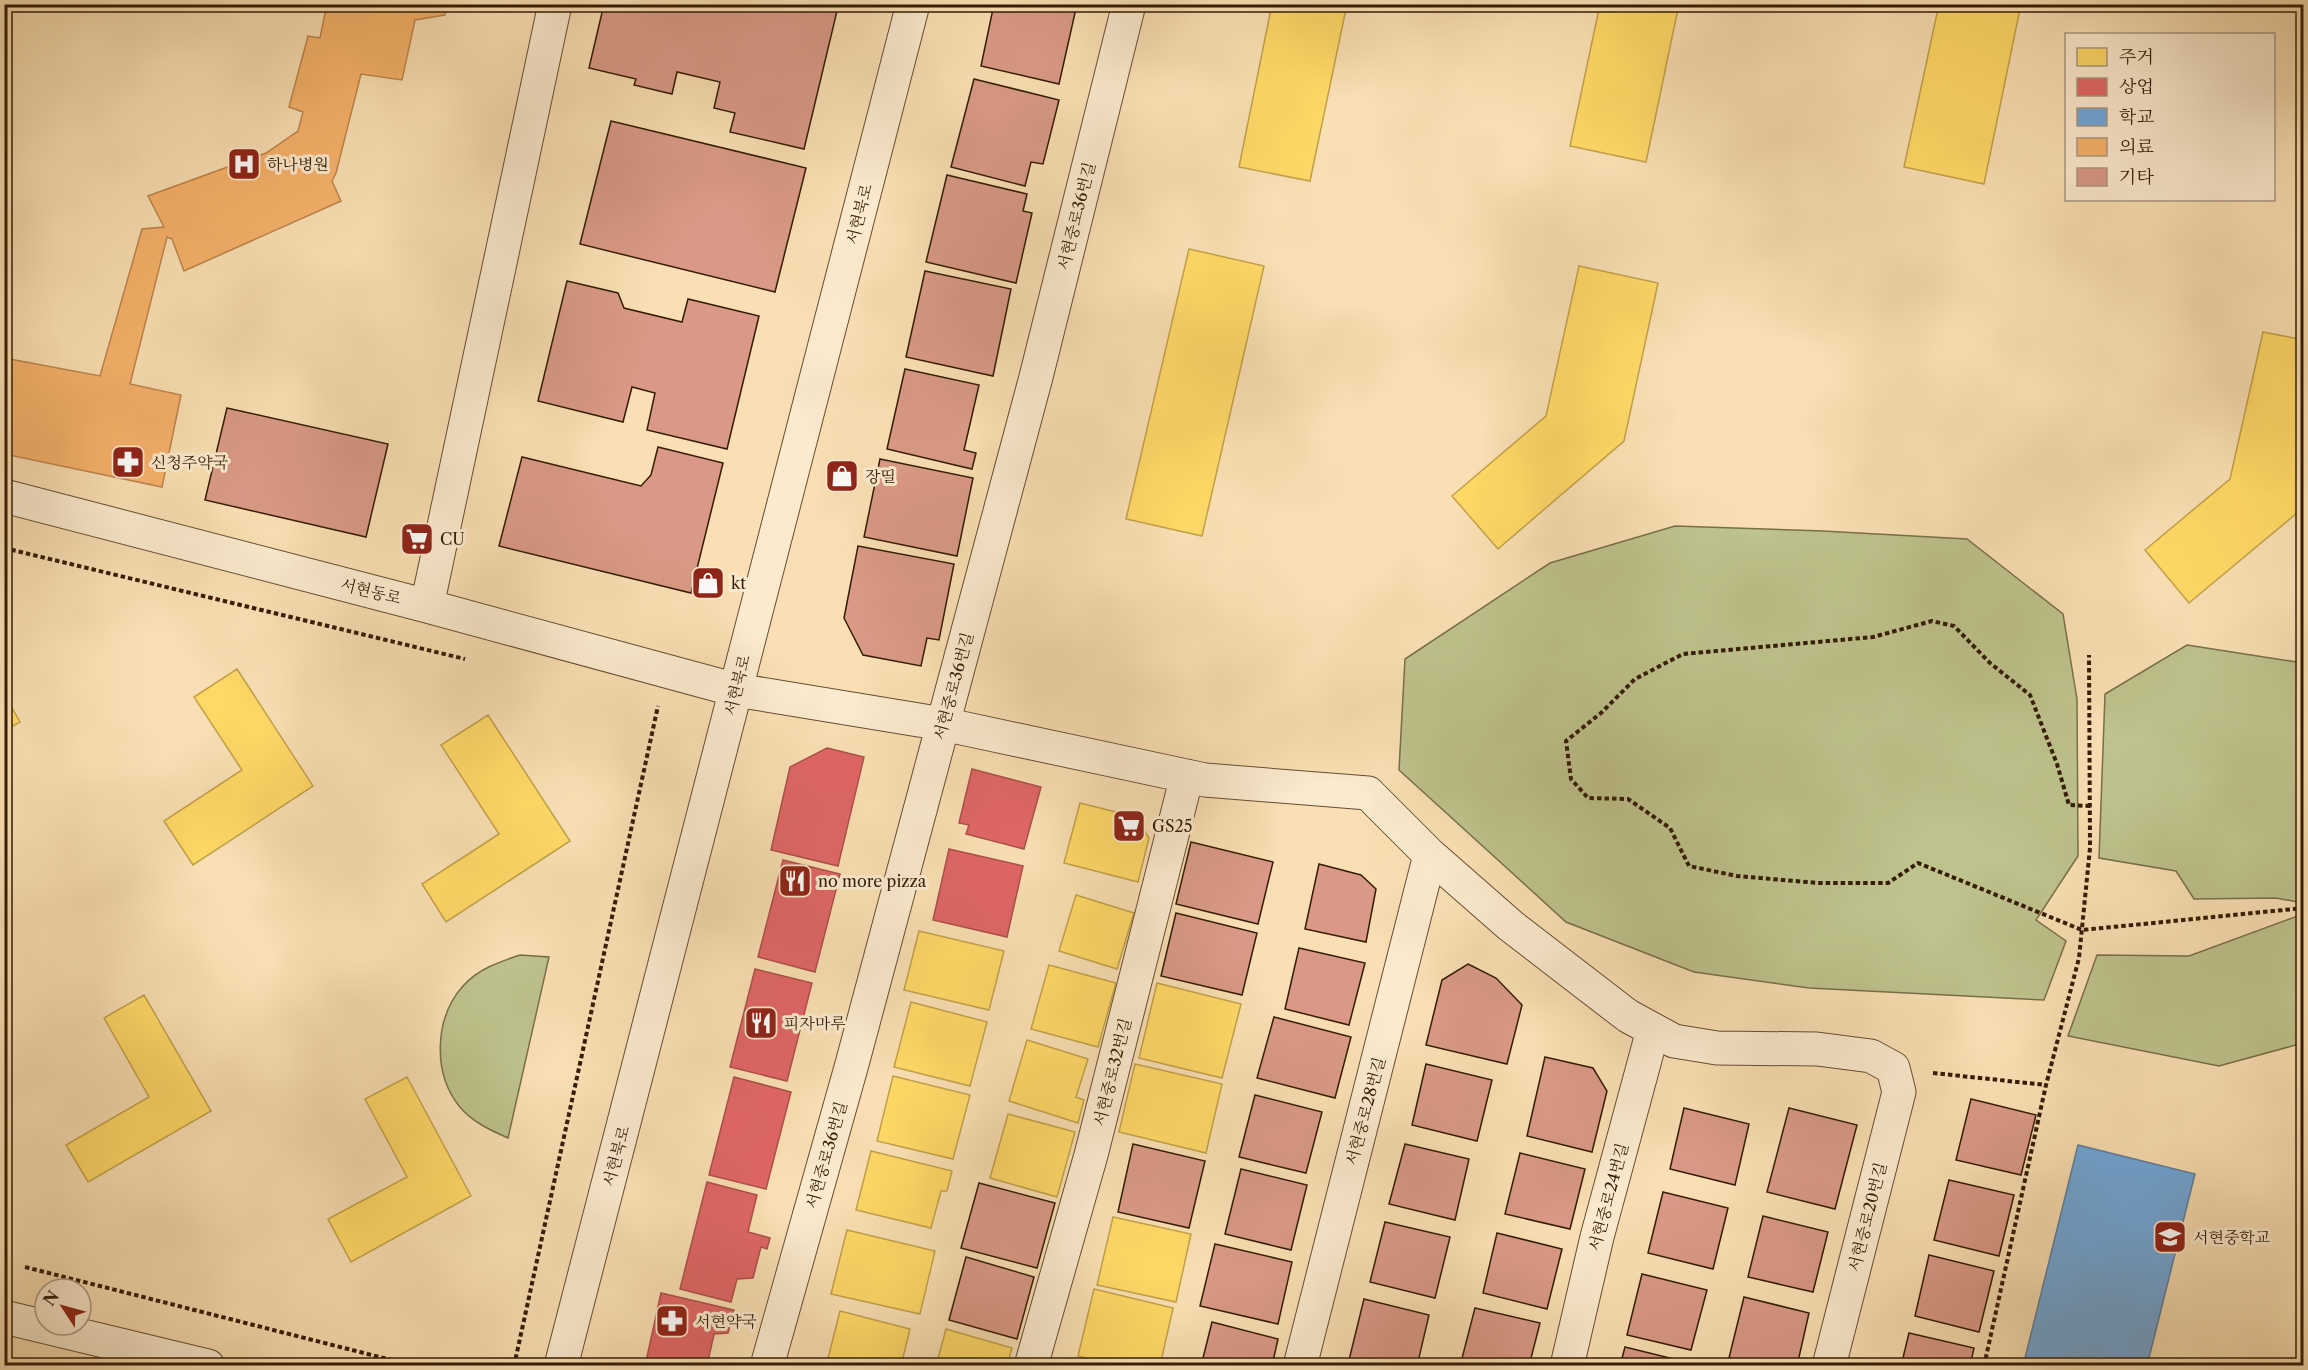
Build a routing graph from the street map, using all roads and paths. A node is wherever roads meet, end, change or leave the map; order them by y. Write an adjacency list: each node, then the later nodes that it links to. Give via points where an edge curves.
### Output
1 (555, 4): 6 (street)
2 (913, 4): 9 (street, 서현북로)
3 (1129, 4): 11 (street, 서현중로36번길, via 1036,377)
4 (4, 496): 6 (street, 서현동로)
5 (4, 548): 8 (path)
6 (427, 606): 9 (street, 서현동로)
7 (2089, 655): 13 (path)
8 (471, 660)
9 (736, 690): 11 (street, 서현동로); 25 (street, 서현북로)
10 (658, 705): 24 (path)
11 (943, 724): 12 (street, 서현동로); 26 (street, 서현중로36번길)
12 (1187, 776): 14 (street, 서현동로, via 1368,793); 27 (street, 서현중로32번길, via 1091,1155)
13 (2090, 806): 16 (path); 16 (path, via 2069,806 2030,695 1990,663 1954,626 1932,621 1873,637 1683,654 1635,679 1566,741 1571,779 1588,798 1628,799 1670,828 1689,866 1737,876 1818,883 1888,883 1918,863)
14 (1430, 855): 17 (street, 서현동로, via 1511,926 1628,1016); 28 (street, 서현중로28번길)
15 (2304, 908): 16 (path)
16 (2082, 930): 19 (path, via 2079,958)
17 (1653, 1030): 18 (street, 서현동로, via 1674,1041 1716,1048 1818,1049 1871,1056); 29 (street, 서현중로24번길, via 1597,1236)
18 (1893, 1068): 19 (path); 30 (street, 서현중로20번길, via 1899,1092)
19 (2046, 1085): 31 (path)
20 (25, 1267): 23 (path)
21 (4, 1317): 22 (street)
22 (208, 1365)
23 (415, 1365)
24 (514, 1365)
25 (561, 1365)
26 (767, 1365)
27 (1031, 1365)
28 (1300, 1365)
29 (1567, 1365)
30 (1829, 1365)
31 (1984, 1365)

